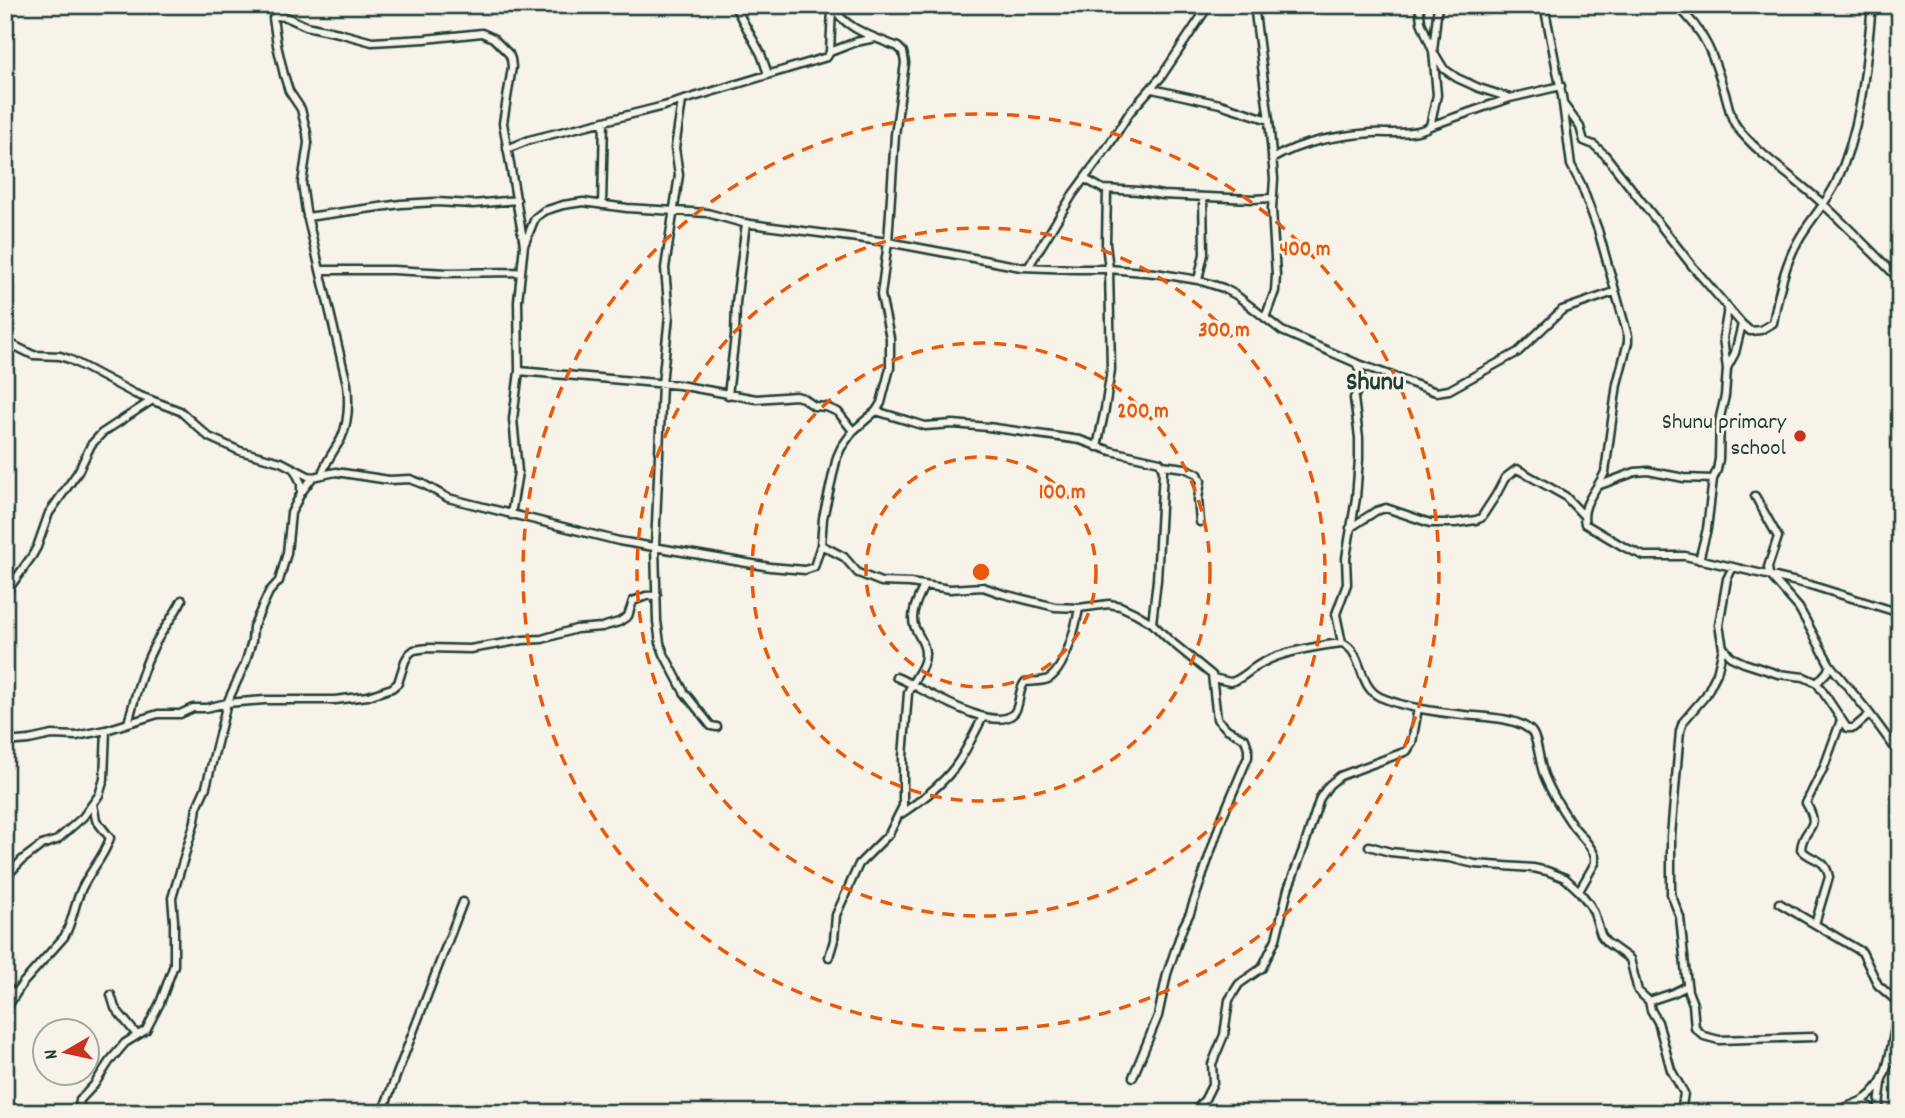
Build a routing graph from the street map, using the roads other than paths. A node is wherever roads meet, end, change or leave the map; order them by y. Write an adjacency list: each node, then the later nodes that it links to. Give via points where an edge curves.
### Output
1 (734, 5): 13 (street)
2 (1209, 5): 15 (street)
3 (1254, 5): 19 (street)
4 (1419, 5): 11 (street)
5 (1438, 5): 11 (street)
6 (1544, 5): 14 (street)
7 (1676, 5): 29 (street, via 1705,38 1736,126)
8 (1872, 5): 29 (street, via 1859,115 1840,174)
9 (832, 6): 10 (street, via 844,21); 12 (street)
10 (875, 38): 12 (street); 36 (street, via 898,47 905,63)
11 (1433, 51): 16 (street, via 1444,69 1457,78); 21 (street, via 1437,95)
12 (831, 52): 13 (street)
13 (768, 74): 17 (street)
14 (1560, 86): 16 (street); 18 (street)
15 (1152, 89): 19 (street); 24 (street, via 1130,112)
16 (1510, 98): 21 (street)
17 (682, 101): 20 (street); 31 (street, via 675,148 679,175)
18 (1564, 104): 44 (street, via 1571,165 1598,230); 45 (street, via 1584,141 1605,155)
19 (1269, 120): 23 (street)
20 (604, 121): 22 (street); 30 (street)
21 (1430, 125): 23 (street, via 1410,132 1314,141)
22 (508, 149): 28 (street); 32 (street, via 503,123 512,63 493,38 475,32 372,42 275,16 284,75 307,134 302,183)
23 (1272, 159): 27 (street)
24 (1085, 179): 25 (street); 38 (street)
25 (1107, 190): 26 (street); 39 (street)
26 (1203, 197): 27 (street); 42 (street, via 1204,254)
27 (1273, 198): 46 (street, via 1275,291)
28 (517, 200): 32 (street, via 401,204); 33 (street)
29 (1824, 204): 43 (street); 47 (street, via 1794,249 1773,323 1750,331)
30 (602, 205): 31 (street); 34 (street, via 563,205)
31 (674, 212): 35 (street); 52 (street, via 665,268 669,316)
32 (307, 217): 40 (street)
33 (520, 218): 34 (street); 37 (street)
34 (535, 218): 37 (street)
35 (746, 223): 36 (street); 53 (street)
36 (888, 242): 38 (street); 55 (street, via 881,295 890,338 890,368)
37 (524, 245): 41 (street)
38 (1029, 266): 39 (street)
39 (1109, 269): 42 (street); 57 (street, via 1111,370)
40 (321, 270): 41 (street); 60 (street, via 349,408 345,428)
41 (520, 272): 51 (street)
42 (1198, 280): 46 (street, via 1236,295)
43 (1900, 280)
44 (1614, 292): 49 (street, via 1562,310 1518,352 1449,390 1430,391); 63 (street, via 1628,342)
45 (1728, 308): 47 (street); 50 (street, via 1723,338)
46 (1265, 318): 49 (street, via 1282,331)
47 (1742, 324): 50 (street)
48 (5, 341): 54 (street, via 33,355 69,359)
49 (1356, 363): 69 (street, via 1362,375 1354,398 1359,447)
50 (1727, 369): 62 (street)
51 (519, 371): 52 (street); 66 (street, via 513,419 518,472)
52 (662, 384): 53 (street); 71 (street)
53 (728, 395): 56 (street, via 803,398 838,412)
54 (151, 401): 59 (street, via 180,411 209,437); 76 (street, via 91,445 49,513 32,556)
55 (876, 411): 56 (street); 57 (street, via 916,424 1054,436)
56 (853, 431): 70 (street, via 833,470)
57 (1097, 447): 58 (street)
58 (1162, 465): 68 (street, via 1185,468 1200,477); 81 (street)
59 (294, 470): 61 (street); 64 (street)
60 (322, 474): 61 (street); 66 (street, via 410,479 443,496)
61 (313, 477): 64 (street)
62 (1713, 479): 63 (street, via 1648,471); 72 (street)
63 (1600, 485): 67 (street)
64 (301, 493): 89 (street, via 291,513 279,581 253,627 245,664)
65 (1755, 496): 74 (street, via 1778,537)
66 (511, 515): 71 (street)
67 (1583, 515): 69 (street, via 1565,496 1517,469 1505,478 1476,520 1430,523 1386,508); 72 (street, via 1586,526 1636,553)
68 (1200, 522)
69 (1350, 528): 82 (street, via 1347,584 1336,614)
70 (821, 545): 71 (street, via 816,565 806,570); 75 (street, via 869,578)
71 (655, 547): 77 (street)
72 (1699, 560): 73 (street)
73 (1733, 567): 74 (street); 83 (street, via 1719,625)
74 (1769, 574): 80 (street); 84 (street, via 1799,608)
75 (924, 586): 79 (street, via 983,587 1048,606); 88 (street, via 912,619 925,658)
76 (5, 594)
77 (657, 595): 89 (street, via 633,601 628,616 602,627 470,649 414,650 398,683 368,696); 95 (street, via 664,654 684,692 711,726)
78 (182, 600): 94 (street, via 152,650)
79 (1079, 607): 81 (street, via 1115,605); 92 (street, via 1073,638 1054,673 1047,679 1025,682 1010,716)
80 (1900, 613)
81 (1152, 624): 86 (street)
82 (1342, 643): 86 (street, via 1274,658 1234,681); 90 (street, via 1354,652 1362,677 1373,692)
83 (1723, 647): 87 (street, via 1744,663); 108 (street, via 1714,681 1680,731 1671,894 1680,917)
84 (1830, 665): 87 (street); 91 (street)
85 (896, 677): 88 (street)
86 (1213, 678): 120 (street, via 1216,718 1245,739 1248,757 1222,818 1167,974 1158,1016)
87 (1817, 683): 93 (street)
88 (911, 684): 92 (street); 100 (street)
89 (227, 703): 94 (street); 116 (street, via 172,898 174,965 150,1021)
90 (1418, 708): 103 (street, via 1486,716 1522,724 1534,733 1544,774 1595,856); 125 (street, via 1408,751 1340,776 1320,797 1288,889 1279,931 1262,968 1239,984 1229,1000 1224,1035 1212,1064 1213,1083)
91 (1870, 714): 93 (street, via 1852,728); 98 (street)
92 (983, 717): 100 (street, via 946,777)
93 (1841, 720): 106 (street, via 1806,801 1813,823 1800,845 1802,852 1819,860 1828,871)
94 (128, 723): 96 (street)
95 (717, 727)
96 (106, 730): 97 (street); 99 (street, via 104,779)
97 (5, 742)
98 (1900, 755)
99 (93, 804): 102 (street, via 57,840 42,845); 110 (street, via 96,820 110,838 106,851 83,885 64,937)
100 (900, 816): 107 (street, via 859,864 836,915)
101 (1369, 846): 103 (street, via 1547,871 1565,878)
102 (5, 878)
103 (1579, 891): 112 (street, via 1606,942 1630,959 1638,991)
104 (463, 902): 123 (street)
105 (1779, 904): 106 (street)
106 (1815, 924): 113 (street, via 1865,954 1878,985)
107 (829, 957)
108 (1687, 986): 112 (street); 117 (street, via 1695,1028 1704,1036 1728,1040)
109 (5, 987): 110 (street)
110 (15, 993): 115 (street)
111 (111, 995): 116 (street, via 115,1008)
112 (1649, 1001): 126 (street, via 1671,1070 1684,1093)
113 (1900, 1003)
114 (1900, 1009): 119 (street)
115 (5, 1011)
116 (137, 1035): 124 (street, via 125,1043 80,1100)
117 (1814, 1037)
118 (1900, 1059): 119 (street)
119 (1888, 1063): 121 (street)
120 (1133, 1077)
121 (1882, 1083): 122 (street); 130 (street)
122 (1852, 1104): 129 (street); 130 (street, via 1867,1105)
123 (384, 1110)
124 (78, 1113)
125 (1194, 1113)
126 (1681, 1113)
127 (1754, 1113): 128 (street)
128 (1761, 1113)
129 (1829, 1113)
130 (1878, 1113)

